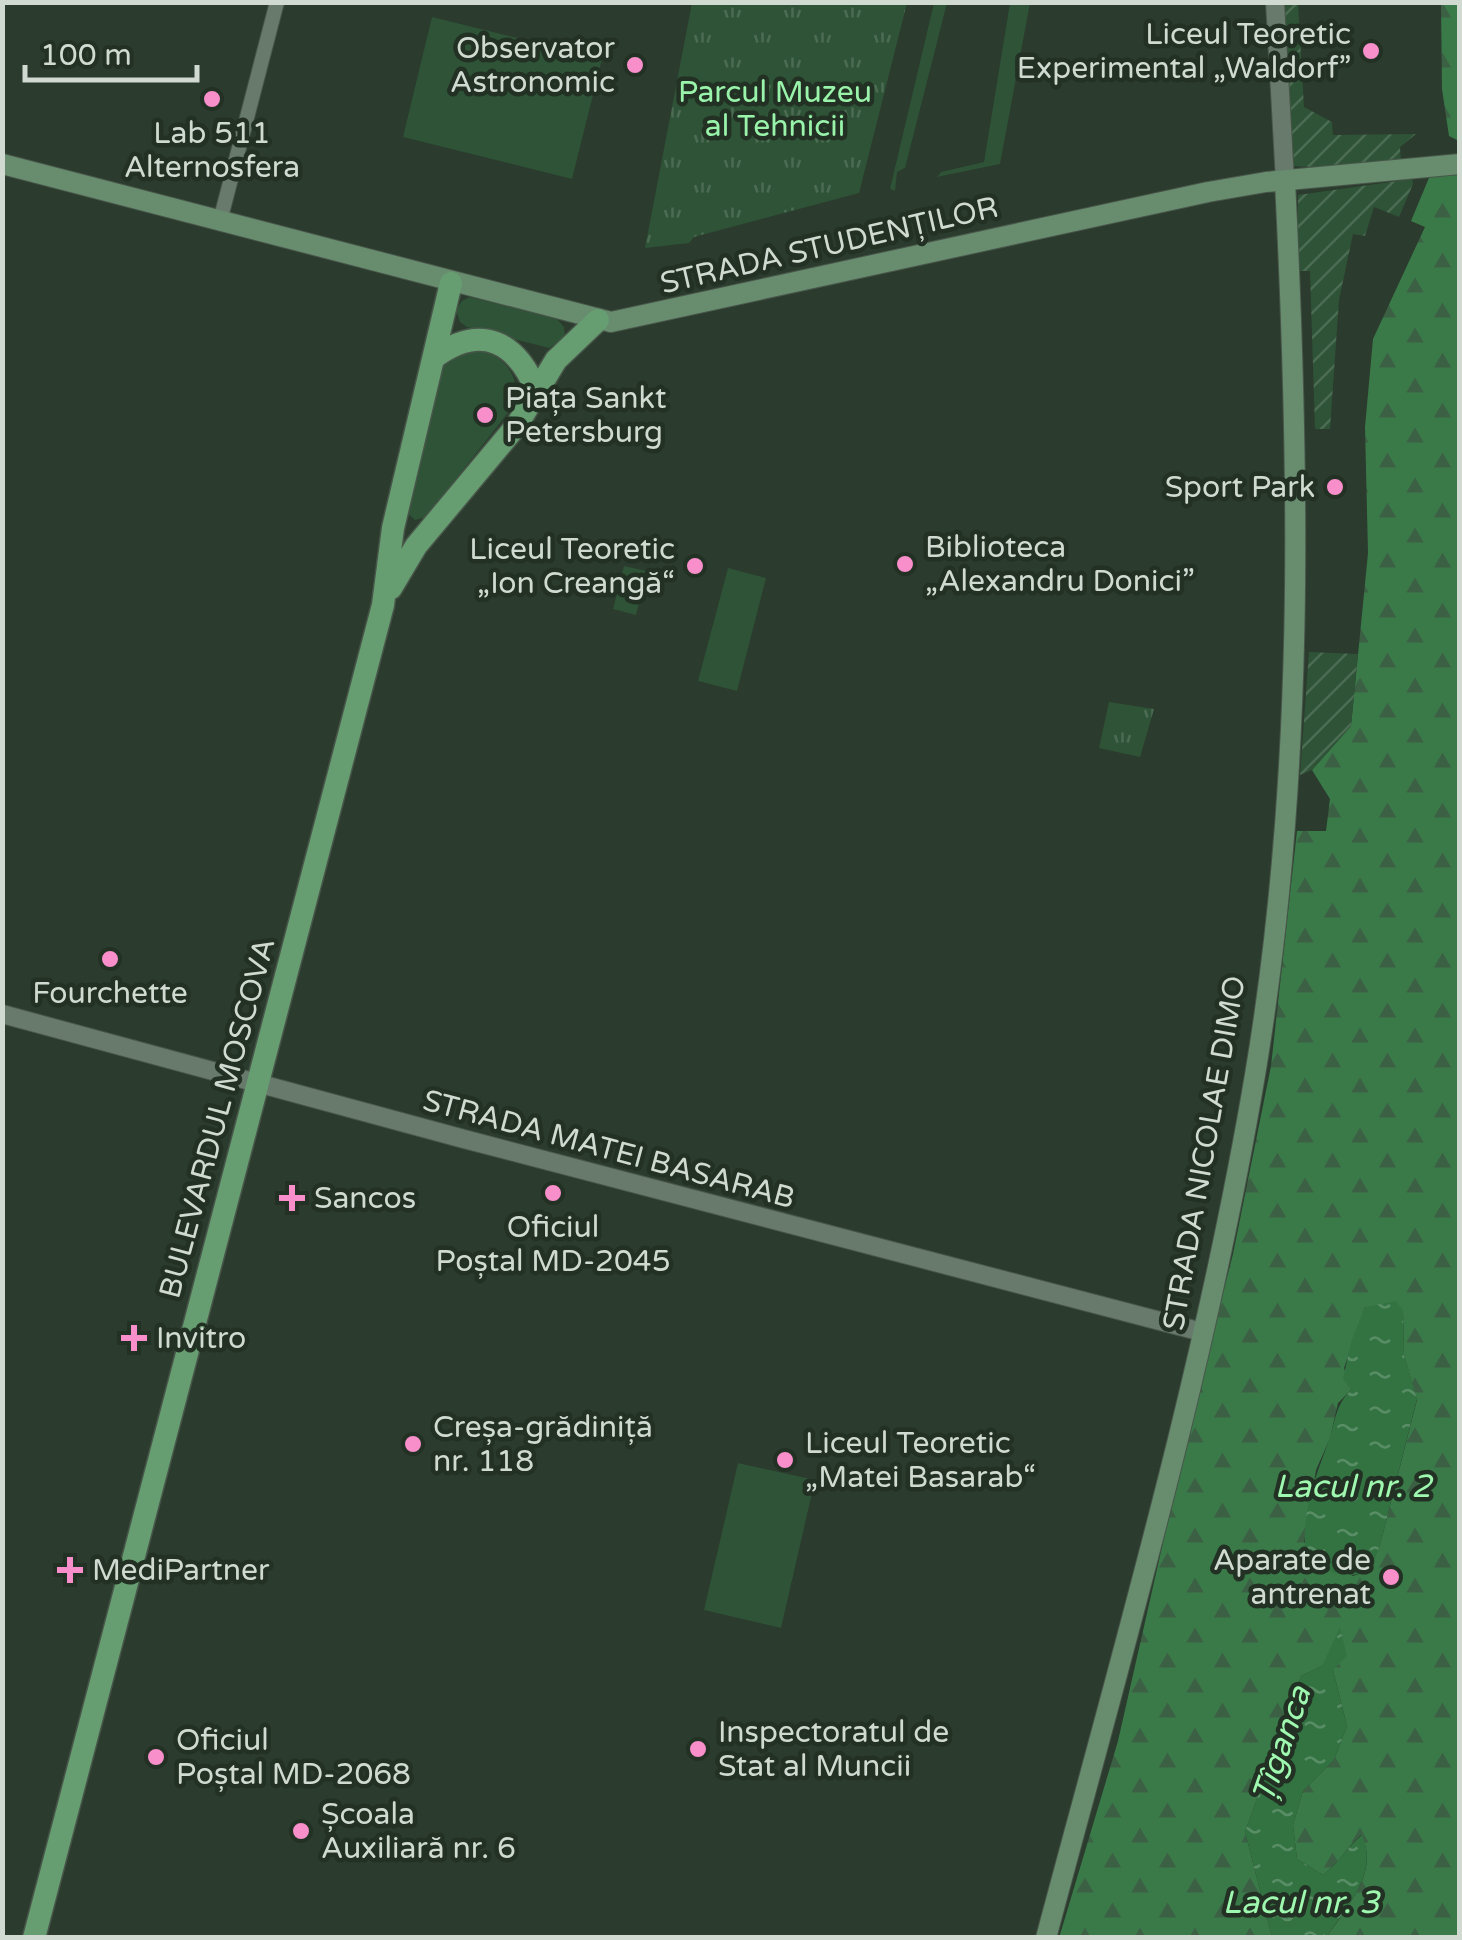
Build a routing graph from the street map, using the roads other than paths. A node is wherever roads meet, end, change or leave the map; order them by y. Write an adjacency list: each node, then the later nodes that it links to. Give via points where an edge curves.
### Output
1 (278, 2): 6 (street)
2 (1275, 2): 5 (street)
3 (2, 164): 6 (main road, STRADA STUDENȚILOR)
4 (1460, 164): 5 (main road, STRADA STUDENȚILOR)
5 (1285, 181): 8 (main road, STRADA STUDENȚILOR, via 1208,192 641,317); 16 (main road, STRADA NICOLAE DIMO, via 1297,506 1290,752 1256,1073)
6 (220, 222): 7 (main road, STRADA STUDENȚILOR)
7 (452, 282): 8 (main road, STRADA STUDENȚILOR); 9 (main road, BULEVARDUL MOSCOVA)
8 (598, 320): 10 (main road, BULEVARDUL MOSCOVA, via 556,360)
9 (435, 357): 10 (main road, via 466,340 499,344 525,364); 11 (main road, BULEVARDUL MOSCOVA)
10 (536, 392): 12 (main road, BULEVARDUL MOSCOVA)
11 (398, 508): 12 (main road, via 410,525); 13 (main road, BULEVARDUL MOSCOVA)
12 (432, 528): 13 (main road, BULEVARDUL MOSCOVA)
13 (383, 605): 15 (main road, BULEVARDUL MOSCOVA)
14 (2, 1014): 15 (street, STRADA MATEI BASARAB)
15 (258, 1082): 16 (street, STRADA MATEI BASARAB); 17 (main road, BULEVARDUL MOSCOVA)
16 (1202, 1332): 18 (main road, STRADA NICOLAE DIMO)
17 (34, 1938)
18 (1046, 1938)

